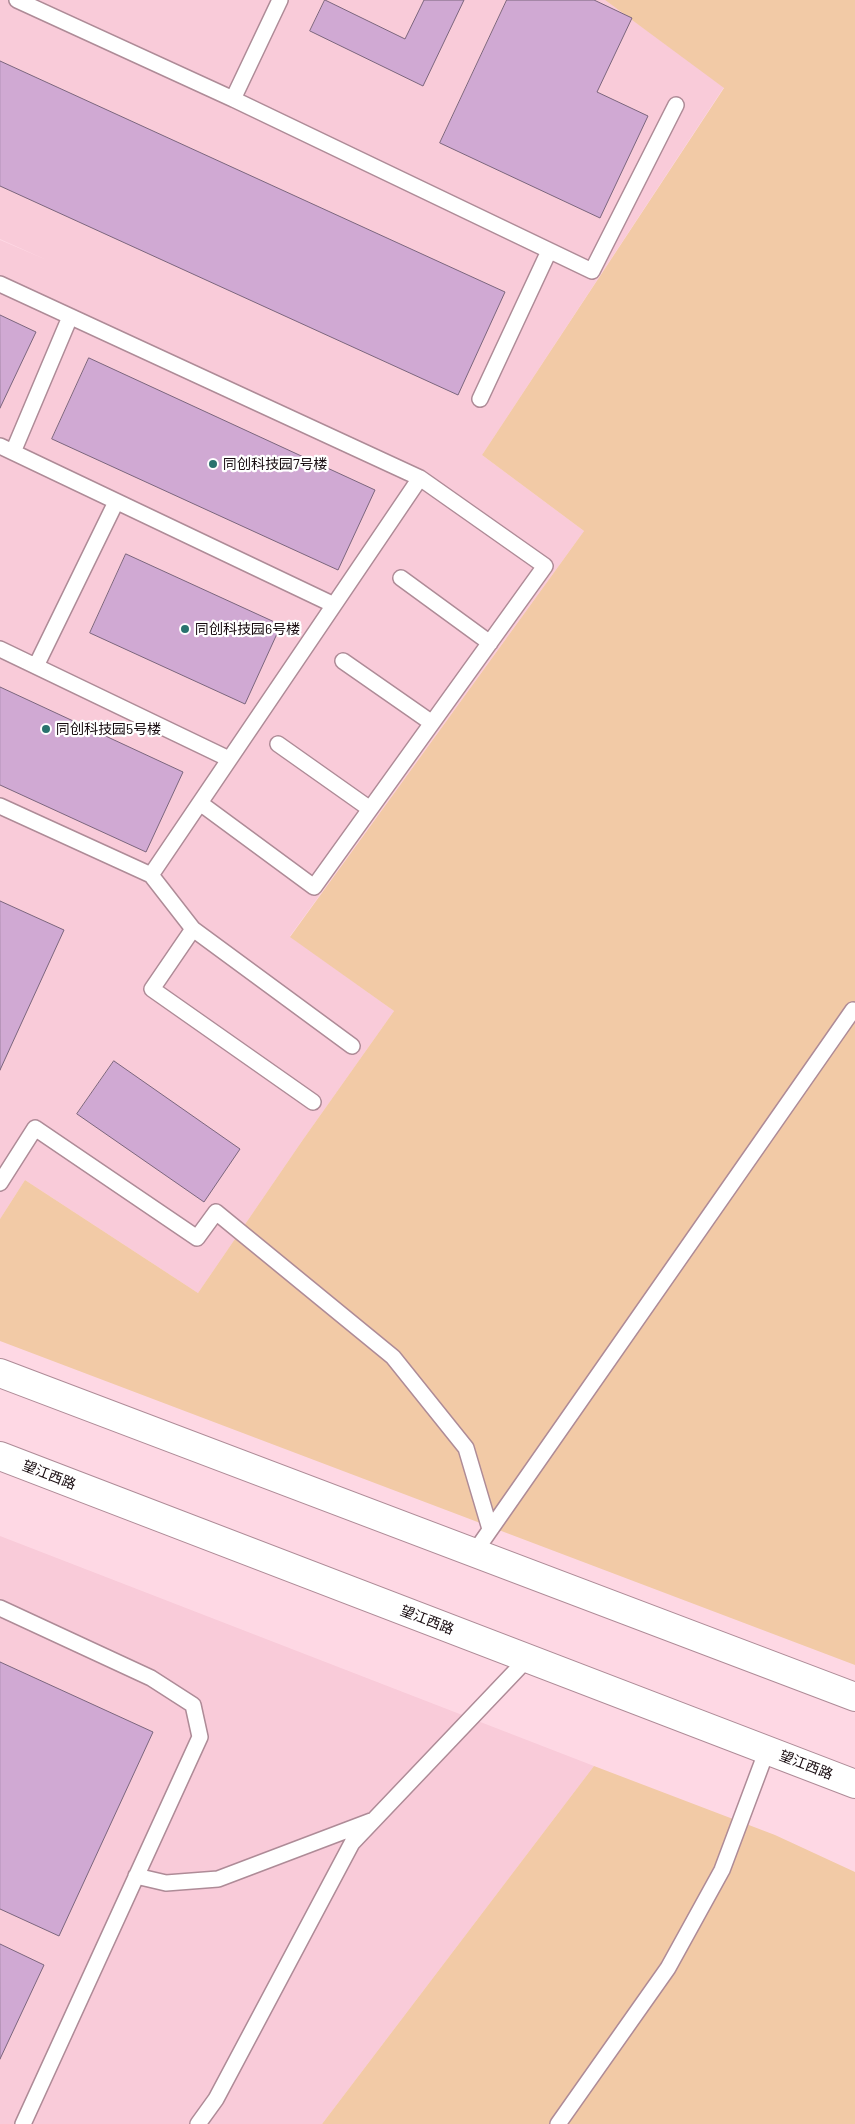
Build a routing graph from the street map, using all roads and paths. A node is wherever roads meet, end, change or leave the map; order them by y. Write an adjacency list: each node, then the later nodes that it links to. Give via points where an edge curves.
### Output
1 (17, 0): 3 (lane)
2 (280, 0): 3 (lane)
3 (233, 99): 5 (lane)
4 (676, 105): 5 (lane, via 592,271)
5 (549, 251): 8 (lane)
6 (0, 284): 7 (lane)
7 (70, 317): 9 (lane); 10 (lane)
8 (480, 399)
9 (6, 449): 11 (lane)
10 (420, 478): 13 (lane); 14 (lane, via 545,566)
11 (116, 502): 13 (lane); 17 (lane)
12 (401, 578): 14 (lane)
13 (334, 605): 20 (lane)
14 (490, 643): 18 (lane)
15 (0, 649): 17 (lane)
16 (343, 661): 18 (lane)
17 (36, 666): 20 (lane)
18 (432, 723): 23 (lane)
19 (278, 744): 23 (lane)
20 (229, 759): 21 (lane)
21 (200, 803): 23 (lane, via 314,887); 24 (lane)
22 (0, 806): 24 (lane)
23 (370, 809)
24 (151, 875): 25 (lane)
25 (193, 930): 27 (lane); 28 (lane, via 152,989)
26 (853, 1010): 32 (lane)
27 (352, 1046)
28 (312, 1102)
29 (0, 1184): 32 (lane, via 35,1128 197,1238 216,1212 393,1357 466,1448)
30 (0, 1374): 33 (main road)
31 (0, 1456): 35 (main road, 望江西路)
32 (490, 1529): 33 (lane)
33 (474, 1553): 36 (main road)
34 (0, 1608): 40 (lane, via 151,1678 193,1705 200,1737)
35 (528, 1658): 37 (main road, 望江西路); 39 (lane)
36 (855, 1697)
37 (767, 1750): 38 (main road, 望江西路); 43 (lane, via 722,1870 668,1968)
38 (855, 1784)
39 (375, 1819): 40 (lane, via 218,1879 166,1883); 42 (lane, via 352,1843 216,2100)
40 (136, 1876): 41 (lane)
41 (23, 2124)
42 (198, 2124)
43 (558, 2124)

